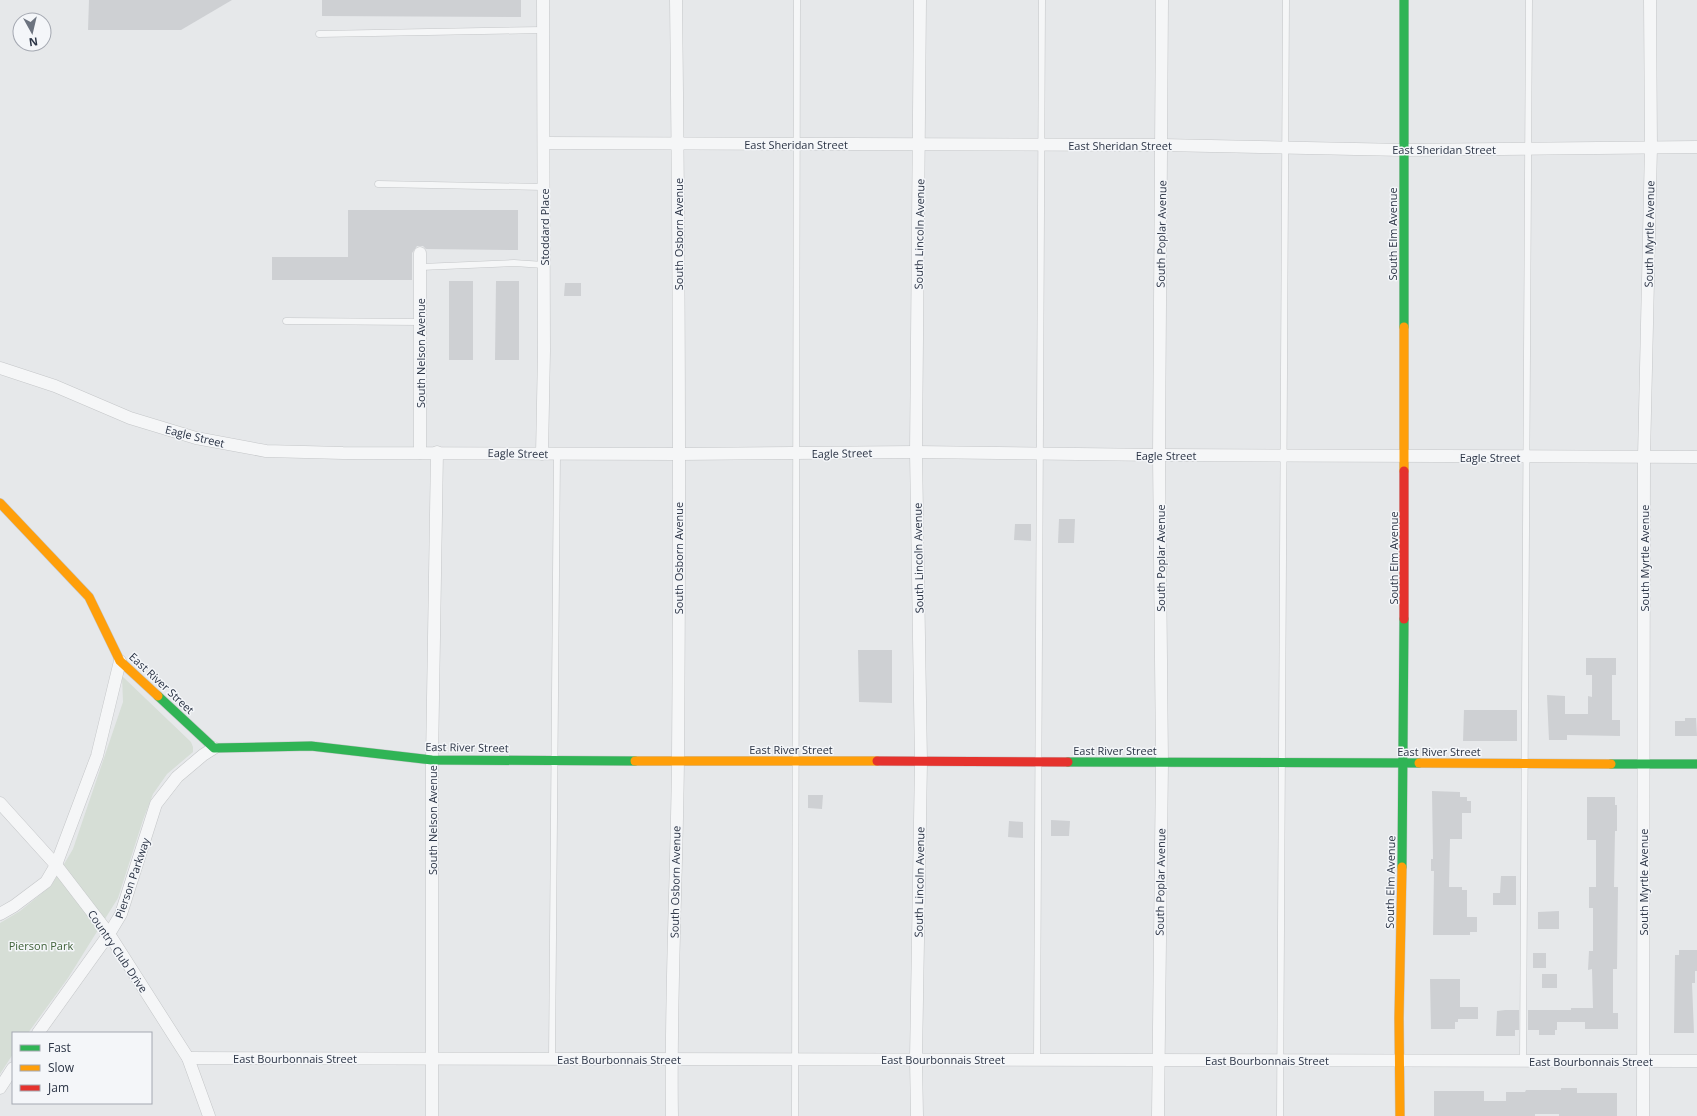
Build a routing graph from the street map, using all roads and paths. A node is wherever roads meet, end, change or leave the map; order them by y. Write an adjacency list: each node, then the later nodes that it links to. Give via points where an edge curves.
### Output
1 (543, 0): 11 (street, Stoddard Place)
2 (676, 0): 14 (street, South Osborn Avenue)
3 (797, 0): 15 (lane)
4 (920, 0): 16 (street, South Lincoln Avenue)
5 (1042, 0): 17 (lane)
6 (1162, 0): 18 (street, South Poplar Avenue)
7 (1286, 0): 21 (lane)
8 (1404, 0): 23 (street, South Elm Avenue)
9 (1529, 0): 22 (lane)
10 (1650, 0): 19 (street, South Myrtle Avenue)
11 (543, 30): 12 (lane); 13 (street, Stoddard Place)
12 (318, 34)
13 (544, 143): 14 (street, East Sheridan Street); 25 (street, Stoddard Place)
14 (677, 144): 15 (street, East Sheridan Street); 38 (street, South Osborn Avenue)
15 (797, 144): 16 (street, East Sheridan Street); 35 (lane)
16 (920, 144): 17 (street, East Sheridan Street); 34 (street, South Lincoln Avenue)
17 (1041, 144): 18 (street, East Sheridan Street); 39 (lane)
18 (1162, 145): 21 (street, East Sheridan Street); 40 (street, South Poplar Avenue)
19 (1651, 147): 20 (street, East Sheridan Street); 22 (street, East Sheridan Street); 44 (street, South Myrtle Avenue)
20 (1697, 147)
21 (1285, 148): 23 (street, East Sheridan Street); 41 (lane)
22 (1528, 149): 23 (street, East Sheridan Street); 43 (lane)
23 (1404, 150): 42 (street, South Elm Avenue)
24 (378, 184): 25 (lane)
25 (544, 187): 27 (street, Stoddard Place)
26 (420, 253): 28 (street, South Nelson Avenue)
27 (544, 265): 28 (lane, via 514,263); 36 (street, Stoddard Place)
28 (420, 267): 30 (street, South Nelson Avenue)
29 (286, 321): 30 (lane)
30 (420, 322): 32 (street, South Nelson Avenue)
31 (0, 368): 32 (street, Eagle Street, via 55,386 130,418 196,438 266,451)
32 (420, 452): 33 (street, Eagle Street)
33 (437, 452): 36 (street, Eagle Street); 49 (street, South Nelson Avenue)
34 (916, 452): 35 (street, Eagle Street); 39 (street, Eagle Street); 53 (street, South Lincoln Avenue)
35 (796, 453): 38 (street, Eagle Street); 52 (lane)
36 (542, 454): 37 (street, Eagle Street)
37 (557, 454): 38 (street, Eagle Street); 50 (lane)
38 (679, 454): 51 (street, South Osborn Avenue)
39 (1040, 454): 40 (street, Eagle Street); 54 (lane)
40 (1159, 456): 41 (street, Eagle Street); 55 (street, South Poplar Avenue)
41 (1284, 456): 42 (street, Eagle Street); 56 (lane)
42 (1405, 456): 43 (street, Eagle Street); 57 (street, South Elm Avenue)
43 (1526, 457): 44 (street, Eagle Street); 58 (lane)
44 (1644, 457): 45 (street, Eagle Street); 59 (street, South Myrtle Avenue)
45 (1697, 457)
46 (0, 503): 47 (street, East River Street, via 89,597)
47 (120, 661): 48 (street, East River Street); 62 (street, via 97,756)
48 (214, 748): 49 (street, East River Street, via 311,746); 64 (street, Pierson Parkway, via 177,777 156,804 121,914)
49 (432, 760): 50 (street, East River Street); 67 (street, South Nelson Avenue)
50 (555, 760): 51 (street, East River Street); 68 (lane)
51 (678, 760): 52 (street, East River Street); 69 (street, South Osborn Avenue)
52 (796, 761): 53 (street, East River Street); 70 (lane)
53 (921, 762): 54 (street, East River Street); 71 (street, South Lincoln Avenue)
54 (1038, 762): 55 (street, East River Street); 72 (lane)
55 (1162, 762): 56 (street, East River Street); 73 (street, South Poplar Avenue)
56 (1282, 763): 57 (street, East River Street); 74 (lane)
57 (1404, 763): 58 (street, East River Street); 75 (street, South Elm Avenue)
58 (1525, 764): 59 (street, East River Street); 76 (lane)
59 (1643, 764): 60 (street, East River Street); 77 (street, South Myrtle Avenue)
60 (1697, 764)
61 (0, 803): 62 (street, Country Club Drive)
62 (56, 866): 63 (street, via 46,882); 64 (street, Country Club Drive)
63 (0, 914)
64 (109, 934): 65 (street, Pierson Parkway); 66 (street, Country Club Drive)
65 (39, 1032)
66 (188, 1058): 67 (street, East Bourbonnais Street); 81 (street, Country Club Drive)
67 (432, 1058): 68 (street, East Bourbonnais Street); 82 (street, South Nelson Avenue)
68 (552, 1058): 69 (street, East Bourbonnais Street)
69 (671, 1059): 70 (street, East Bourbonnais Street); 83 (street, South Osborn Avenue)
70 (796, 1059): 71 (street, East Bourbonnais Street); 84 (lane)
71 (916, 1059): 72 (street, East Bourbonnais Street); 85 (street, South Lincoln Avenue)
72 (1037, 1060): 73 (street, East Bourbonnais Street)
73 (1158, 1060): 74 (street, East Bourbonnais Street); 86 (street, South Poplar Avenue)
74 (1280, 1060): 75 (street, East Bourbonnais Street); 87 (lane)
75 (1399, 1061): 76 (street, East Bourbonnais Street); 88 (street, South Elm Avenue)
76 (1524, 1061): 77 (street, East Bourbonnais Street)
77 (1643, 1061): 78 (street, East Bourbonnais Street); 89 (street, South Myrtle Avenue)
78 (1697, 1061)
79 (12, 1070): 80 (street)
80 (0, 1088)
81 (208, 1116)
82 (432, 1116)
83 (672, 1116)
84 (795, 1116)
85 (917, 1116)
86 (1158, 1116)
87 (1280, 1116)
88 (1400, 1116)
89 (1643, 1116)

